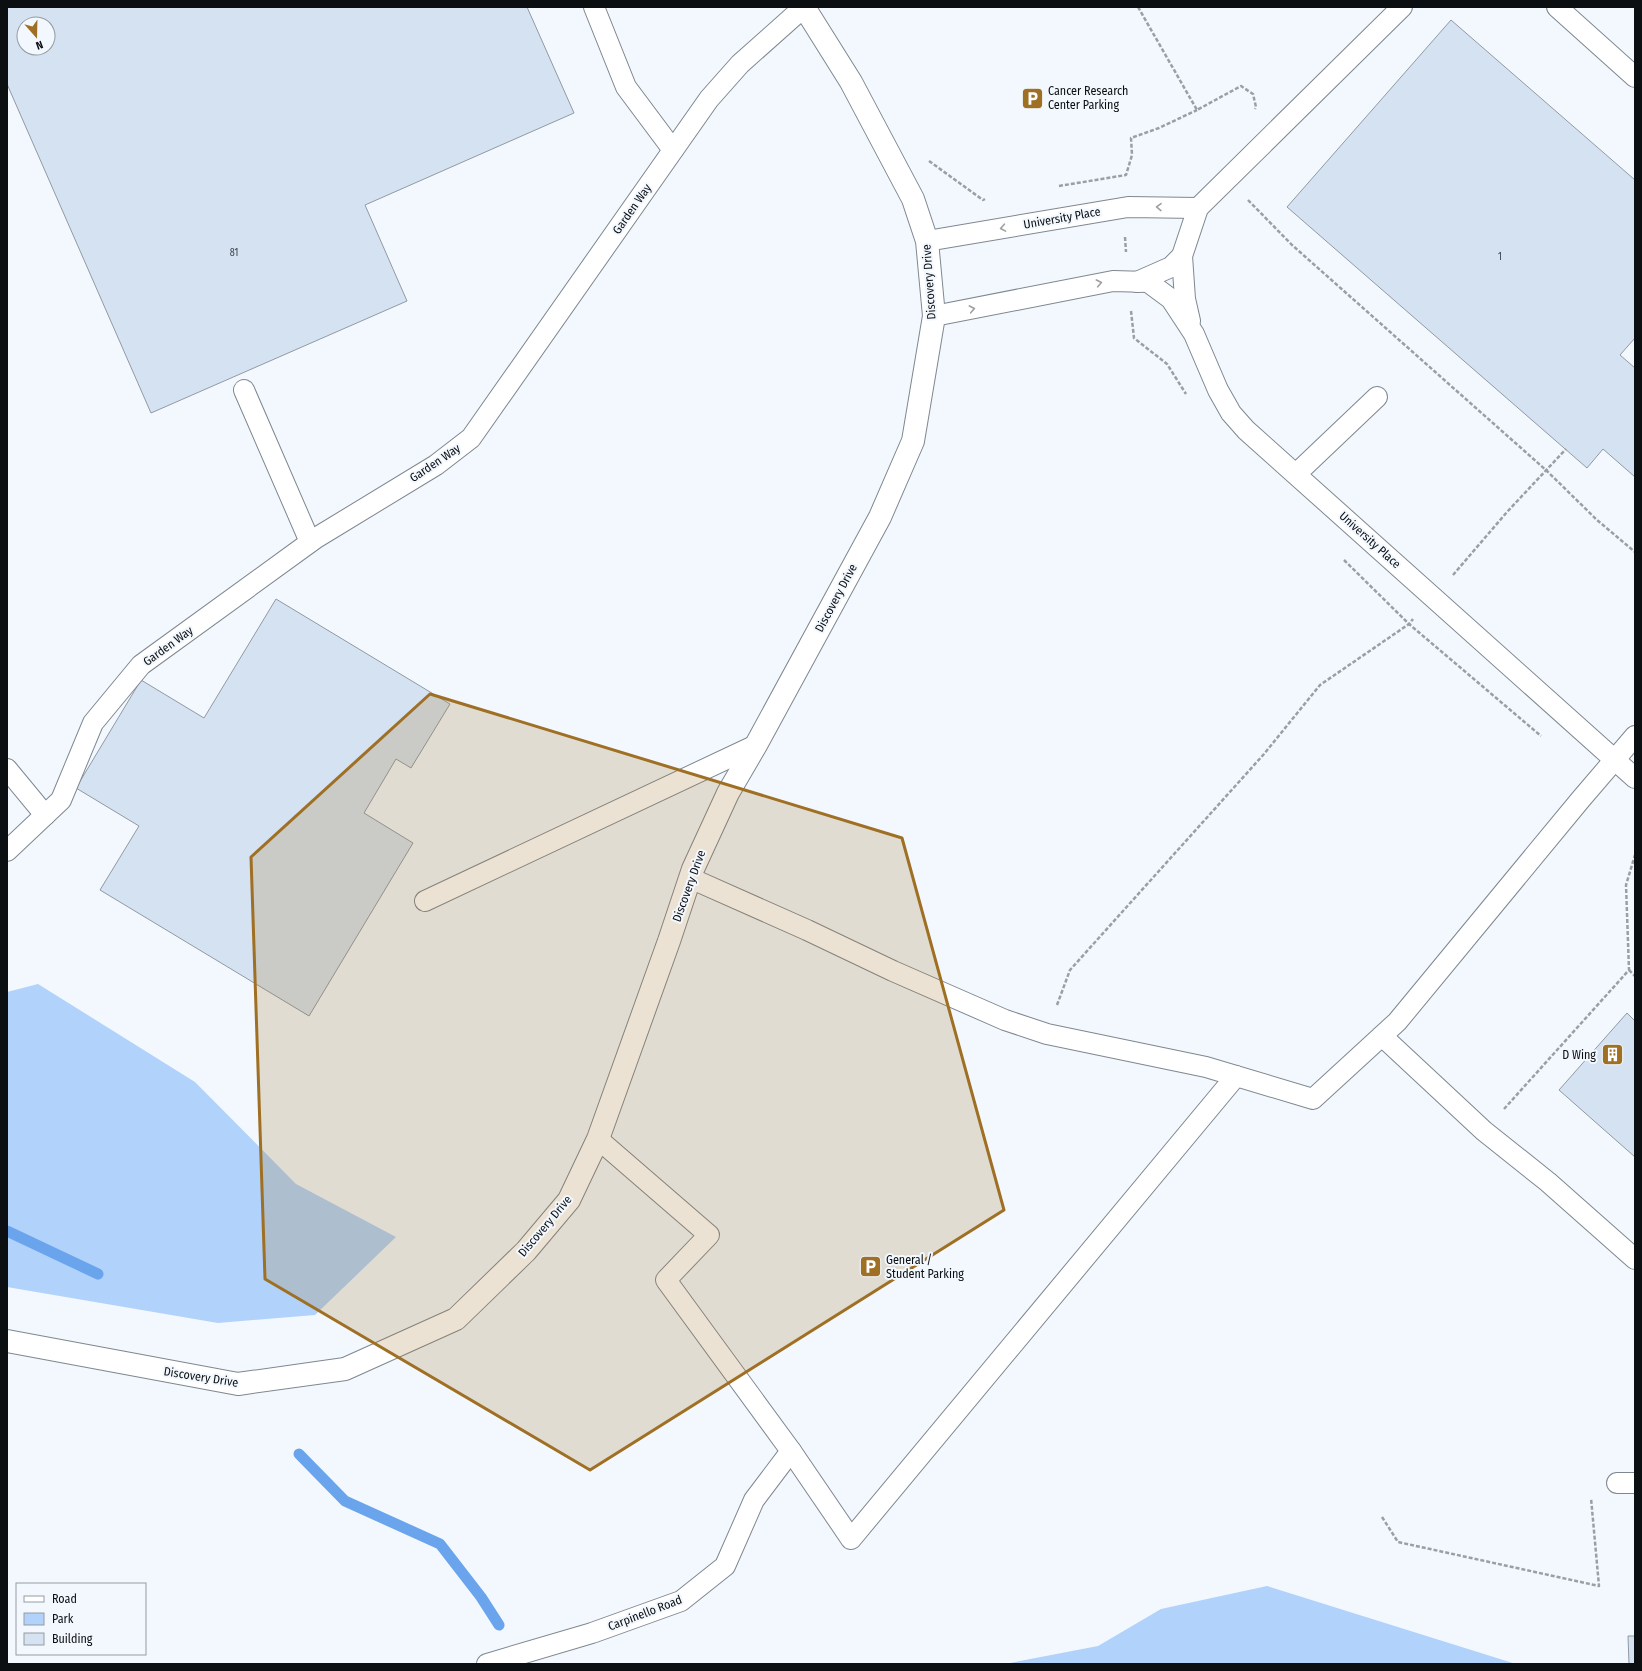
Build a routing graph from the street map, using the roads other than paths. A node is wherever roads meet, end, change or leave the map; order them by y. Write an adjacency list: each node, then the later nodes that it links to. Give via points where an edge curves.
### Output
1 (594, 7): 6 (lane, via 626,86)
2 (804, 7): 6 (lane, Garden Way, via 740,64 709,99); 8 (street, Discovery Drive, via 851,82 909,192)
3 (1402, 7): 7 (lane)
4 (1557, 7): 5 (lane)
5 (1635, 77)
6 (673, 150): 16 (lane, Garden Way, via 471,438 436,465)
7 (1198, 208): 8 (lane, University Place, one-way to 8, via 1128,207); 9 (lane)
8 (927, 241): 11 (street, Discovery Drive)
9 (1182, 256): 10 (lane, University Place, via 1171,267); 12 (lane, via 1185,299)
10 (1137, 282): 11 (lane, University Place, one-way to 10, via 1113,281); 12 (lane, University Place, via 1148,282 1171,299)
11 (934, 316): 18 (street, Discovery Drive, via 913,441 880,516)
12 (1194, 334): 15 (lane, University Place, via 1218,390 1231,413 1246,430)
13 (244, 390): 16 (lane)
14 (1377, 397): 15 (lane)
15 (1296, 474): 19 (lane, University Place)
16 (310, 542): 22 (lane, Garden Way, via 141,665 93,723 61,800)
17 (1635, 736): 19 (lane)
18 (756, 745): 24 (street, Discovery Drive, via 728,793); 25 (lane)
19 (1614, 759): 21 (lane, University Place); 26 (lane, via 1397,1022)
20 (7, 769): 22 (lane)
21 (1635, 778)
22 (45, 815): 23 (lane, Garden Way)
23 (7, 851)
24 (690, 878): 27 (lane, via 1005,1020 1047,1034 1206,1067); 28 (street, Discovery Drive, via 670,941)
25 (425, 901)
26 (1382, 1036): 27 (lane, via 1313,1099); 29 (lane, via 1484,1131 1548,1182)
27 (1236, 1076): 31 (lane, via 851,1539)
28 (598, 1139): 30 (street, Discovery Drive, via 569,1200 526,1251 456,1319 345,1370 238,1384); 31 (lane, via 709,1236 666,1280)
29 (1635, 1259)
30 (7, 1341)
31 (791, 1451): 32 (lane, Carpinello Road, via 754,1500 725,1566 681,1601 592,1633)
32 (487, 1664)

